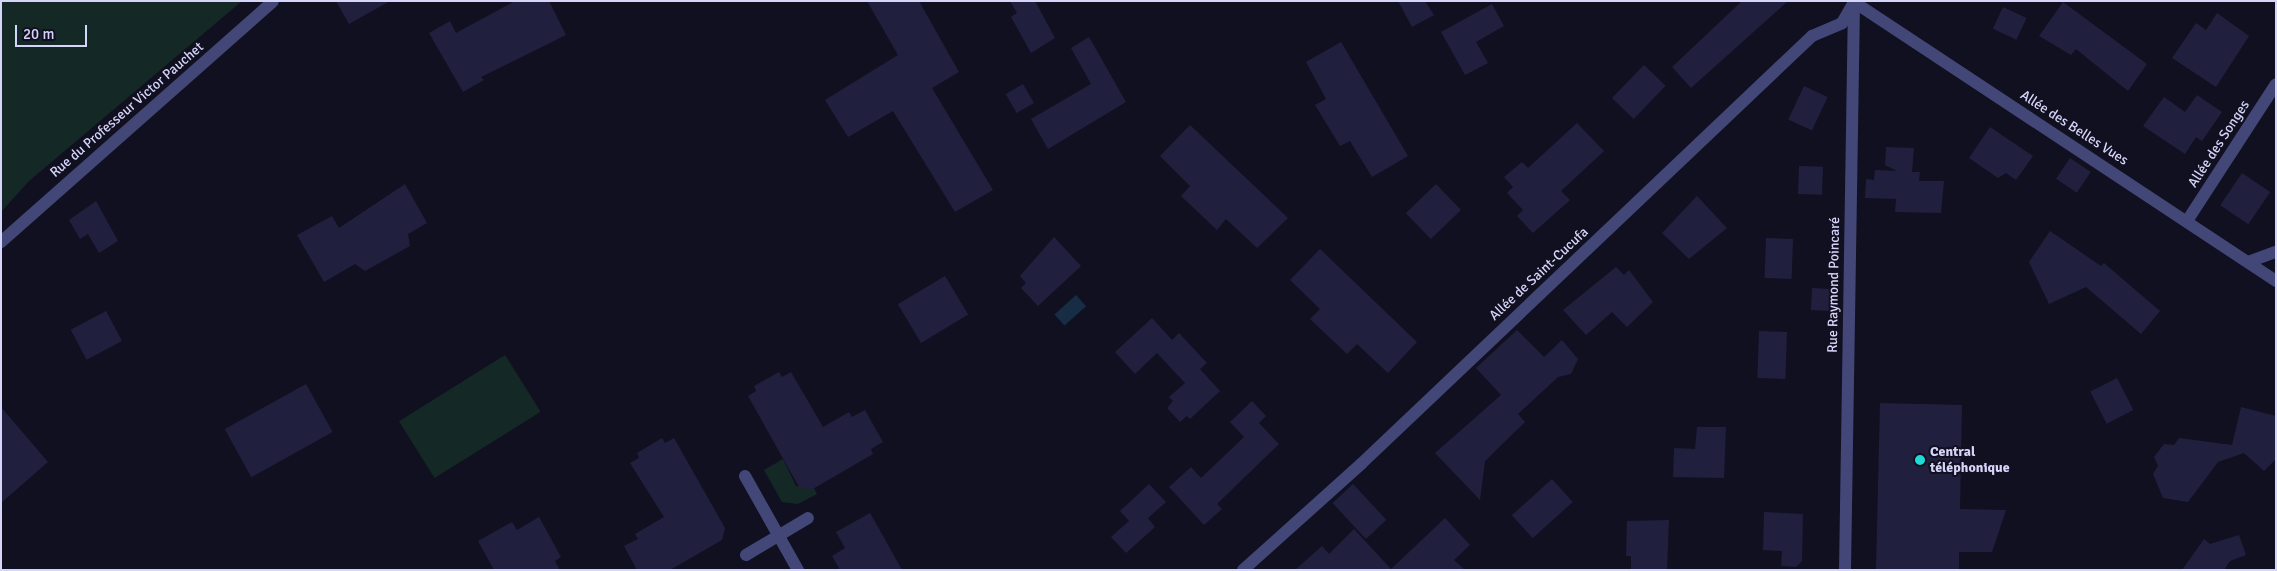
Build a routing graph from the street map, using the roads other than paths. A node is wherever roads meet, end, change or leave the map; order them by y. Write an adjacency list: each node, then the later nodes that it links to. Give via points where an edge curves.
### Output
1 (273, 1): 5 (street, Rue du Professeur Victor Pauchet)
2 (1854, 1): 4 (street, Allée des Belles Vues); 14 (street, Allée de Saint-Cucufa, via 1842,23 1812,36 1361,464); 15 (street, Rue Raymond Poincaré)
3 (2276, 84): 4 (street, Allée des Songes)
4 (2187, 221): 7 (street, Allée des Belles Vues)
5 (1, 242)
6 (2276, 252): 7 (street)
7 (2248, 262): 8 (street, Allée des Belles Vues)
8 (2276, 281)
9 (745, 476): 11 (street)
10 (808, 518): 11 (street)
11 (779, 536): 12 (street); 13 (street)
12 (746, 555)
13 (798, 570)
14 (1243, 570)
15 (1845, 570)

